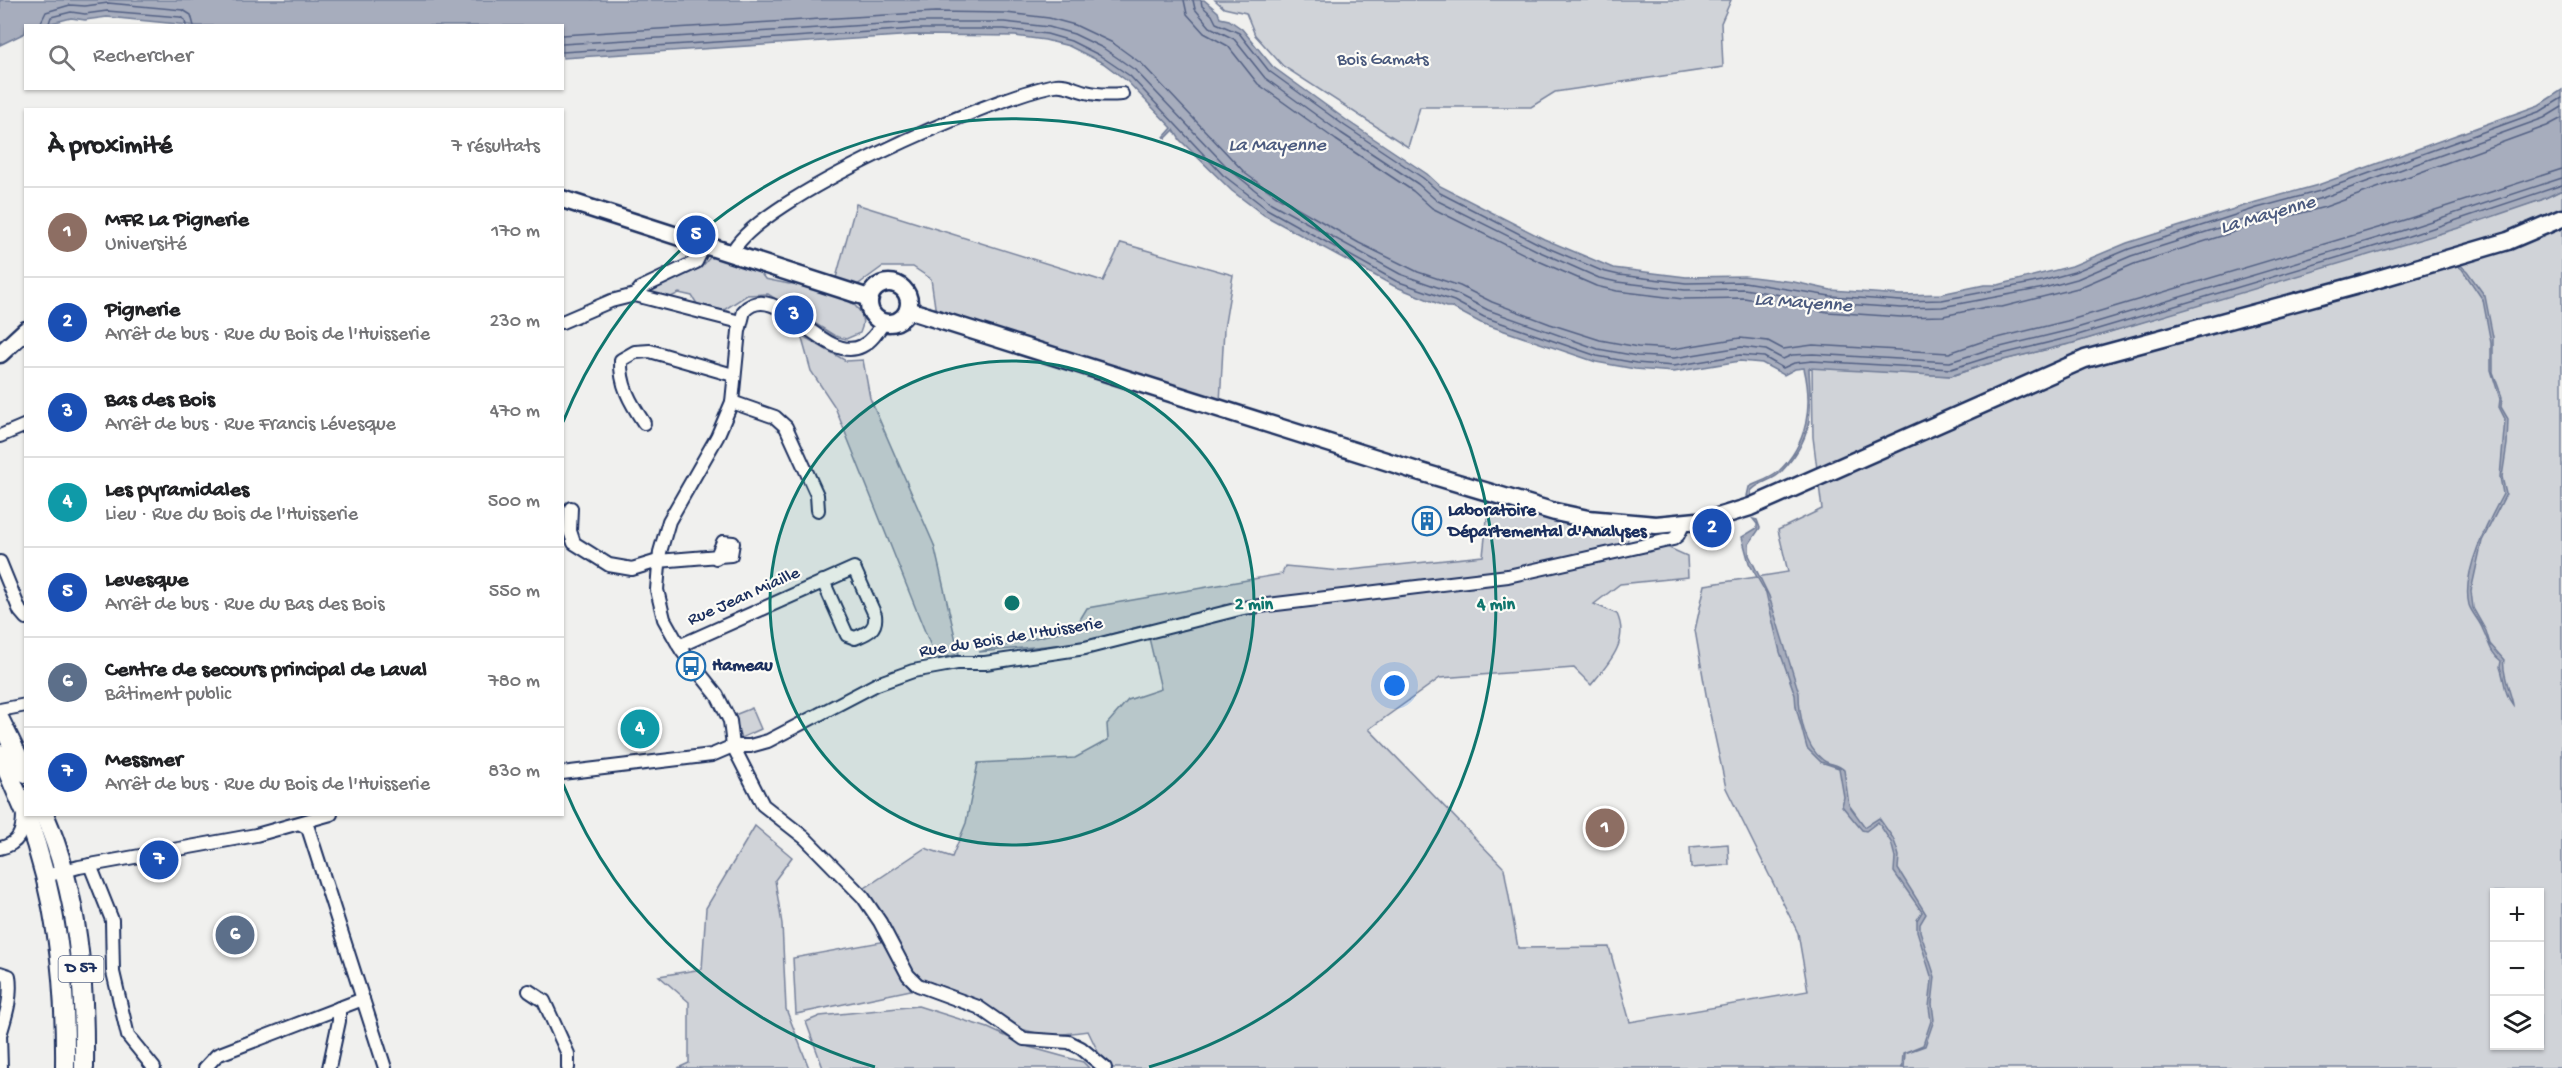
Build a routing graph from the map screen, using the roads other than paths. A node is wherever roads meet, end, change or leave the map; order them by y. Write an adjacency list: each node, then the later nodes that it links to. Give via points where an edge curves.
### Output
1 (1122, 94): 5 (street, via 1087,93 1059,84 1035,89 939,127 789,200 746,234)
2 (564, 200): 4 (main road)
3 (2562, 218): 21 (main road, via 2508,241 2085,359 1750,507)
4 (705, 244): 5 (main road); 6 (street, via 696,262 641,288)
5 (732, 253): 7 (main road)
6 (635, 295): 9 (street); 10 (street)
7 (869, 298): 8 (main road, via 882,284 895,283 906,291); 11 (main road, via 873,316)
8 (908, 310): 11 (main road, via 901,319); 21 (main road, via 1556,512 1619,523)
9 (564, 321)
10 (740, 322): 11 (street, via 749,306 771,304 824,340 845,349 863,346); 14 (street)
11 (884, 322)
12 (24, 332): 13 (main road)
13 (0, 354)
14 (733, 375): 15 (street); 16 (street, via 650,351 635,352 621,360 620,377 629,401)
15 (732, 402): 20 (street, via 775,417 786,427 817,495); 23 (street, via 717,437 669,521)
16 (644, 423)
17 (24, 426): 18 (street)
18 (0, 436)
19 (572, 508): 23 (street, via 570,531 574,543 609,565 632,569)
20 (818, 510)
21 (1683, 524): 31 (street, Rue du Bois de l'Huisserie, via 1672,539 1508,576 1243,608 1085,648 913,671 877,684 768,741 750,747)
22 (716, 558): 23 (street)
23 (658, 561): 27 (street, via 660,605)
24 (0, 562): 26 (street)
25 (823, 581): 25 (street, Rue Jean Miaille, via 854,568 875,615 873,628 855,638 847,635); 27 (street, Rue Jean Miaille)
26 (24, 616)
27 (679, 646): 31 (street, via 717,695 730,721)
28 (24, 705): 29 (street)
29 (0, 710)
30 (0, 720): 33 (main road)
31 (733, 746): 34 (street, Rue du Bois de l'Huisserie, via 712,755); 58 (street, via 763,805 805,838 863,897 901,965 918,985 978,1007 1024,1039 1068,1042 1082,1048)
32 (0, 754): 35 (main road, D 57)
33 (24, 768)
34 (564, 773)
35 (24, 810)
36 (24, 816): 41 (street, via 20,837)
37 (26, 816): 44 (main road, D 57)
38 (45, 816): 43 (main road, D 57)
39 (325, 816): 40 (street)
40 (301, 824): 42 (street); 47 (street, via 308,828)
41 (0, 848)
42 (90, 865): 43 (street); 53 (street, via 112,920 114,972 128,1035)
43 (64, 871): 44 (street); 52 (main road, D 57, via 79,952)
44 (46, 876): 51 (main road, D 57, via 60,942)
45 (0, 972): 49 (street, via 9,976 10,999)
46 (529, 991): 57 (street, via 544,1001 568,1054)
47 (363, 999): 48 (street); 56 (street)
48 (339, 1008): 54 (street, via 217,1055); 55 (street)
49 (0, 1035): 50 (street)
50 (1, 1068)
51 (65, 1068)
52 (84, 1068)
53 (154, 1068)
54 (205, 1068)
55 (328, 1068)
56 (385, 1068)
57 (568, 1068)
58 (1105, 1068)

